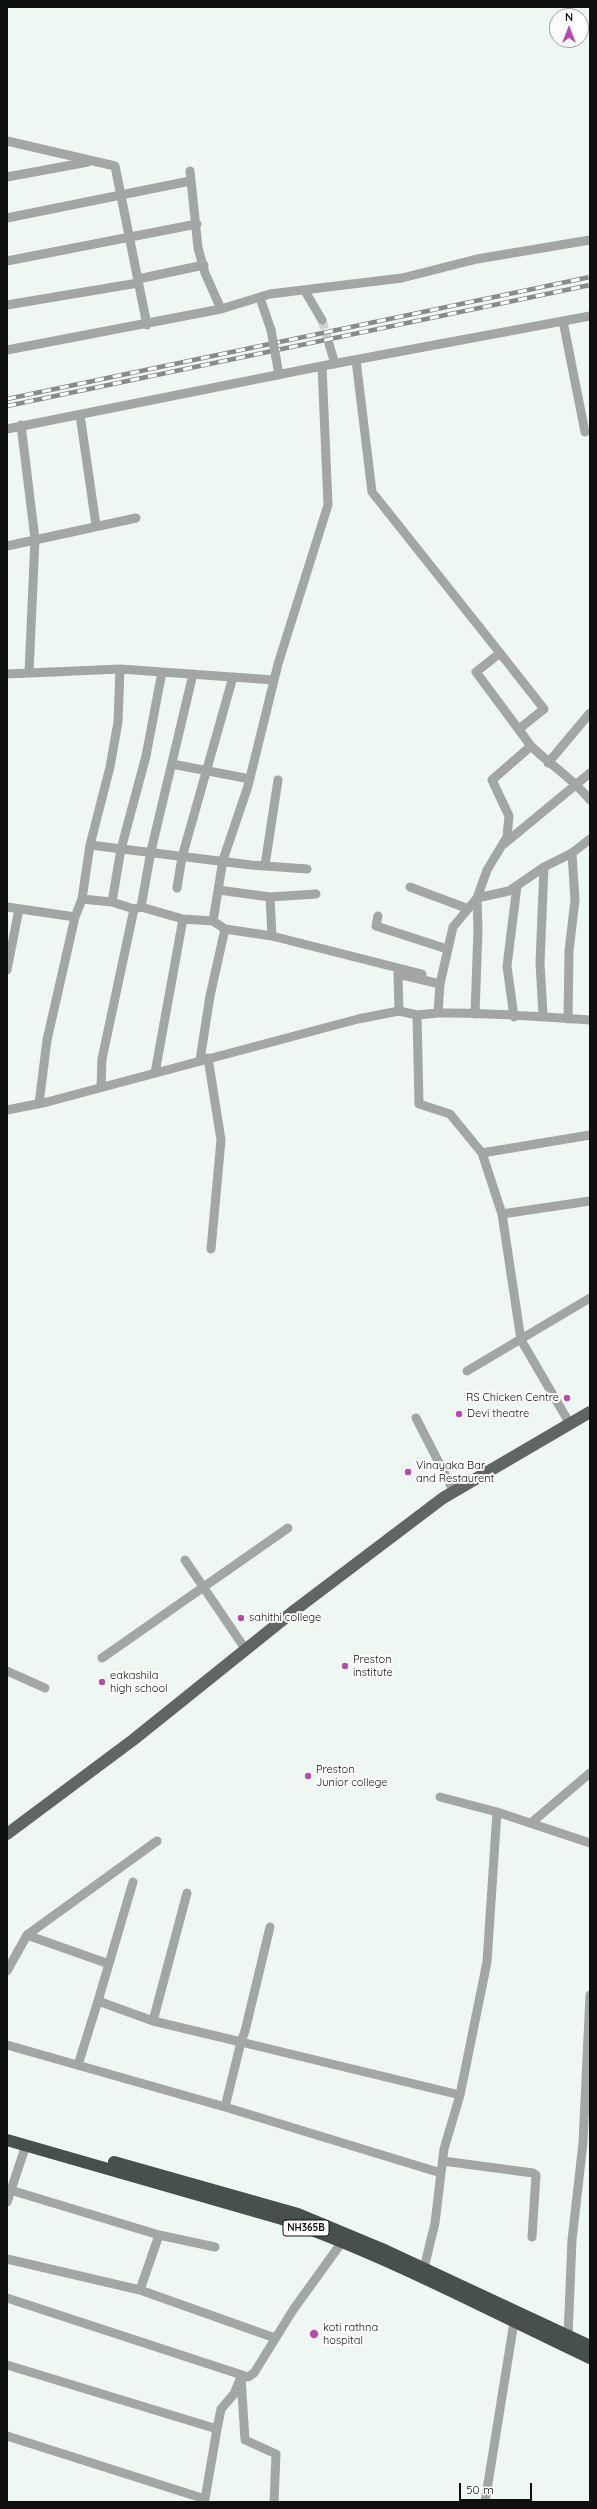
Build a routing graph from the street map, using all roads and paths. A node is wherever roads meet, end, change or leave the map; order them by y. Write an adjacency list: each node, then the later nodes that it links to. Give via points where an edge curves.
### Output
1 (7, 140): 2 (street)
2 (91, 162): 4 (street); 6 (street, via 114,166)
3 (190, 171): 5 (street)
4 (7, 177)
5 (190, 181): 6 (street); 8 (street)
6 (120, 197): 7 (street); 9 (street)
7 (7, 218)
8 (197, 224): 9 (street); 12 (street, via 198,248)
9 (130, 238): 11 (street); 13 (street)
10 (590, 240): 14 (street, via 477,259 402,278)
11 (7, 261)
12 (204, 266): 13 (street, via 138,279); 17 (street)
13 (138, 283): 16 (street); 21 (street)
14 (305, 291): 15 (street); 19 (street)
15 (260, 298): 17 (street); 27 (street, bridge)
16 (7, 305)
17 (221, 309): 21 (street)
18 (590, 316): 20 (street)
19 (322, 320)
20 (563, 321): 24 (street); 31 (street)
21 (147, 325): 23 (street)
22 (329, 344): 25 (street)
23 (7, 350)
24 (356, 360): 25 (street); 36 (street, via 372,492)
25 (335, 364): 26 (street)
26 (322, 366): 27 (street); 43 (street, via 328,504)
27 (279, 374): 28 (street)
28 (80, 415): 29 (street); 33 (street)
29 (21, 426): 30 (street); 34 (street)
30 (7, 429)
31 (585, 432)
32 (136, 518): 33 (street)
33 (96, 525): 34 (street)
34 (35, 539): 35 (street); 39 (street)
35 (7, 546)
36 (500, 653): 45 (street, via 476,672); 45 (street, via 544,708)
37 (120, 669): 38 (street); 39 (street); 56 (street, via 118,722 110,767)
38 (162, 672): 41 (street); 58 (street, via 146,756)
39 (29, 673): 40 (street)
40 (7, 674)
41 (193, 674): 42 (street); 48 (street)
42 (233, 677): 43 (street); 49 (street)
43 (274, 680): 51 (street)
44 (590, 713): 47 (street)
45 (519, 729): 46 (street)
46 (531, 746): 47 (street); 57 (street, via 492,780 509,816 507,837)
47 (548, 763): 53 (street)
48 (172, 764): 49 (street); 59 (street)
49 (205, 771): 51 (street); 61 (street)
50 (590, 773): 53 (street)
51 (250, 779): 62 (street)
52 (278, 780): 63 (street)
53 (577, 783): 54 (street); 57 (street)
54 (590, 800)
55 (590, 838): 60 (street)
56 (90, 845): 58 (street); 73 (street)
57 (502, 846): 72 (street, via 487,870)
58 (121, 849): 59 (street); 74 (street)
59 (151, 851): 61 (street); 76 (street)
60 (572, 853): 64 (street); 94 (street, via 576,900 569,951)
61 (182, 857): 62 (street); 68 (street)
62 (223, 860): 63 (street); 69 (street)
63 (265, 865): 65 (street)
64 (544, 867): 66 (street); 92 (street, via 540,963)
65 (307, 869)
66 (517, 886): 72 (street, via 509,891); 93 (street, via 507,966)
67 (410, 887): 77 (street)
68 (177, 888)
69 (218, 890): 71 (street); 82 (street)
70 (316, 894): 71 (street)
71 (270, 897): 84 (street)
72 (477, 898): 77 (street); 90 (street)
73 (82, 899): 74 (street); 80 (street)
74 (112, 902): 76 (street)
75 (7, 907): 78 (street)
76 (137, 908): 81 (street); 98 (street, via 102,1059)
77 (466, 908): 85 (street, via 453,927)
78 (19, 909): 80 (street); 86 (street)
79 (378, 916): 85 (street, via 376,926)
80 (75, 917): 99 (street, via 47,1040)
81 (183, 919): 82 (street); 97 (street)
82 (213, 921): 83 (street)
83 (225, 929): 84 (street); 96 (street, via 210,996)
84 (272, 936): 87 (street)
85 (447, 949): 87 (street)
86 (7, 970)
87 (441, 981): 88 (street, via 398,974); 89 (street)
88 (399, 1010): 91 (street); 96 (street)
89 (438, 1013): 90 (street); 91 (street)
90 (475, 1014): 93 (street)
91 (416, 1015): 102 (street, via 419,1104 450,1114)
92 (543, 1015): 93 (street); 94 (street)
93 (514, 1016)
94 (568, 1019): 95 (street)
95 (590, 1020)
96 (204, 1059): 97 (street); 105 (street, via 221,1140)
97 (155, 1073): 98 (street)
98 (100, 1087): 99 (street)
99 (39, 1104): 100 (street)
100 (7, 1110)
101 (590, 1135): 102 (street)
102 (482, 1153): 104 (street)
103 (590, 1201): 104 (street)
104 (502, 1214): 107 (street)
105 (211, 1249)
106 (590, 1298): 107 (street)
107 (521, 1340): 108 (street); 111 (street)
108 (467, 1371)
109 (589, 1415): 111 (main road)
110 (416, 1418): 112 (street)
111 (570, 1424): 112 (main road)
112 (454, 1492): 116 (main road)
113 (288, 1528): 115 (street)
114 (185, 1560): 115 (street)
115 (202, 1588): 116 (street); 117 (street)
116 (246, 1650): 124 (main road, via 133,1740)
117 (102, 1658)
118 (7, 1670): 119 (street)
119 (45, 1688)
120 (590, 1773): 123 (street)
121 (440, 1797): 122 (street)
122 (497, 1812): 123 (street); 139 (street, via 486,1962)
123 (532, 1823): 126 (street)
124 (7, 1834)
125 (156, 1841): 130 (street)
126 (590, 1843)
127 (133, 1882): 131 (street)
128 (187, 1892): 135 (street)
129 (270, 1927): 136 (street)
130 (27, 1935): 131 (street); 132 (street)
131 (109, 1964): 134 (street)
132 (7, 1971)
133 (590, 1995): 157 (street, via 583,2143 572,2240)
134 (98, 2001): 135 (street); 138 (street)
135 (153, 2021): 136 (street)
136 (241, 2042): 139 (street); 140 (street)
137 (7, 2045): 138 (street)
138 (78, 2065): 140 (street)
139 (460, 2095): 144 (street)
140 (225, 2107): 145 (street)
141 (7, 2132): 153 (highway, NH365B, via 298,2214)
142 (7, 2140): 143 (highway, NH365B)
143 (26, 2145): 146 (street); 150 (highway, NH365B, via 282,2219)
144 (442, 2161): 145 (street); 149 (street, via 536,2175)
145 (441, 2173): 153 (street, via 435,2223)
146 (8, 2190): 147 (street); 148 (street)
147 (7, 2202)
148 (159, 2235): 151 (street); 154 (street)
149 (532, 2237)
150 (342, 2242): 156 (highway, NH365B, via 367,2251); 158 (street)
151 (215, 2247)
152 (7, 2259): 154 (street)
153 (424, 2268): 157 (highway, NH365B)
154 (140, 2290): 158 (street)
155 (7, 2298): 162 (street)
156 (514, 2322): 160 (highway, NH365B); 166 (street)
157 (568, 2336): 159 (highway, NH365B)
158 (276, 2338): 162 (street, via 254,2373 248,2377)
159 (590, 2346)
160 (590, 2358)
161 (7, 2365): 163 (street)
162 (241, 2377): 163 (street, via 234,2394 221,2409); 165 (street, via 245,2440 276,2454)
163 (217, 2429): 164 (street, via 205,2500)
164 (7, 2436)
165 (274, 2502)
166 (485, 2502)

